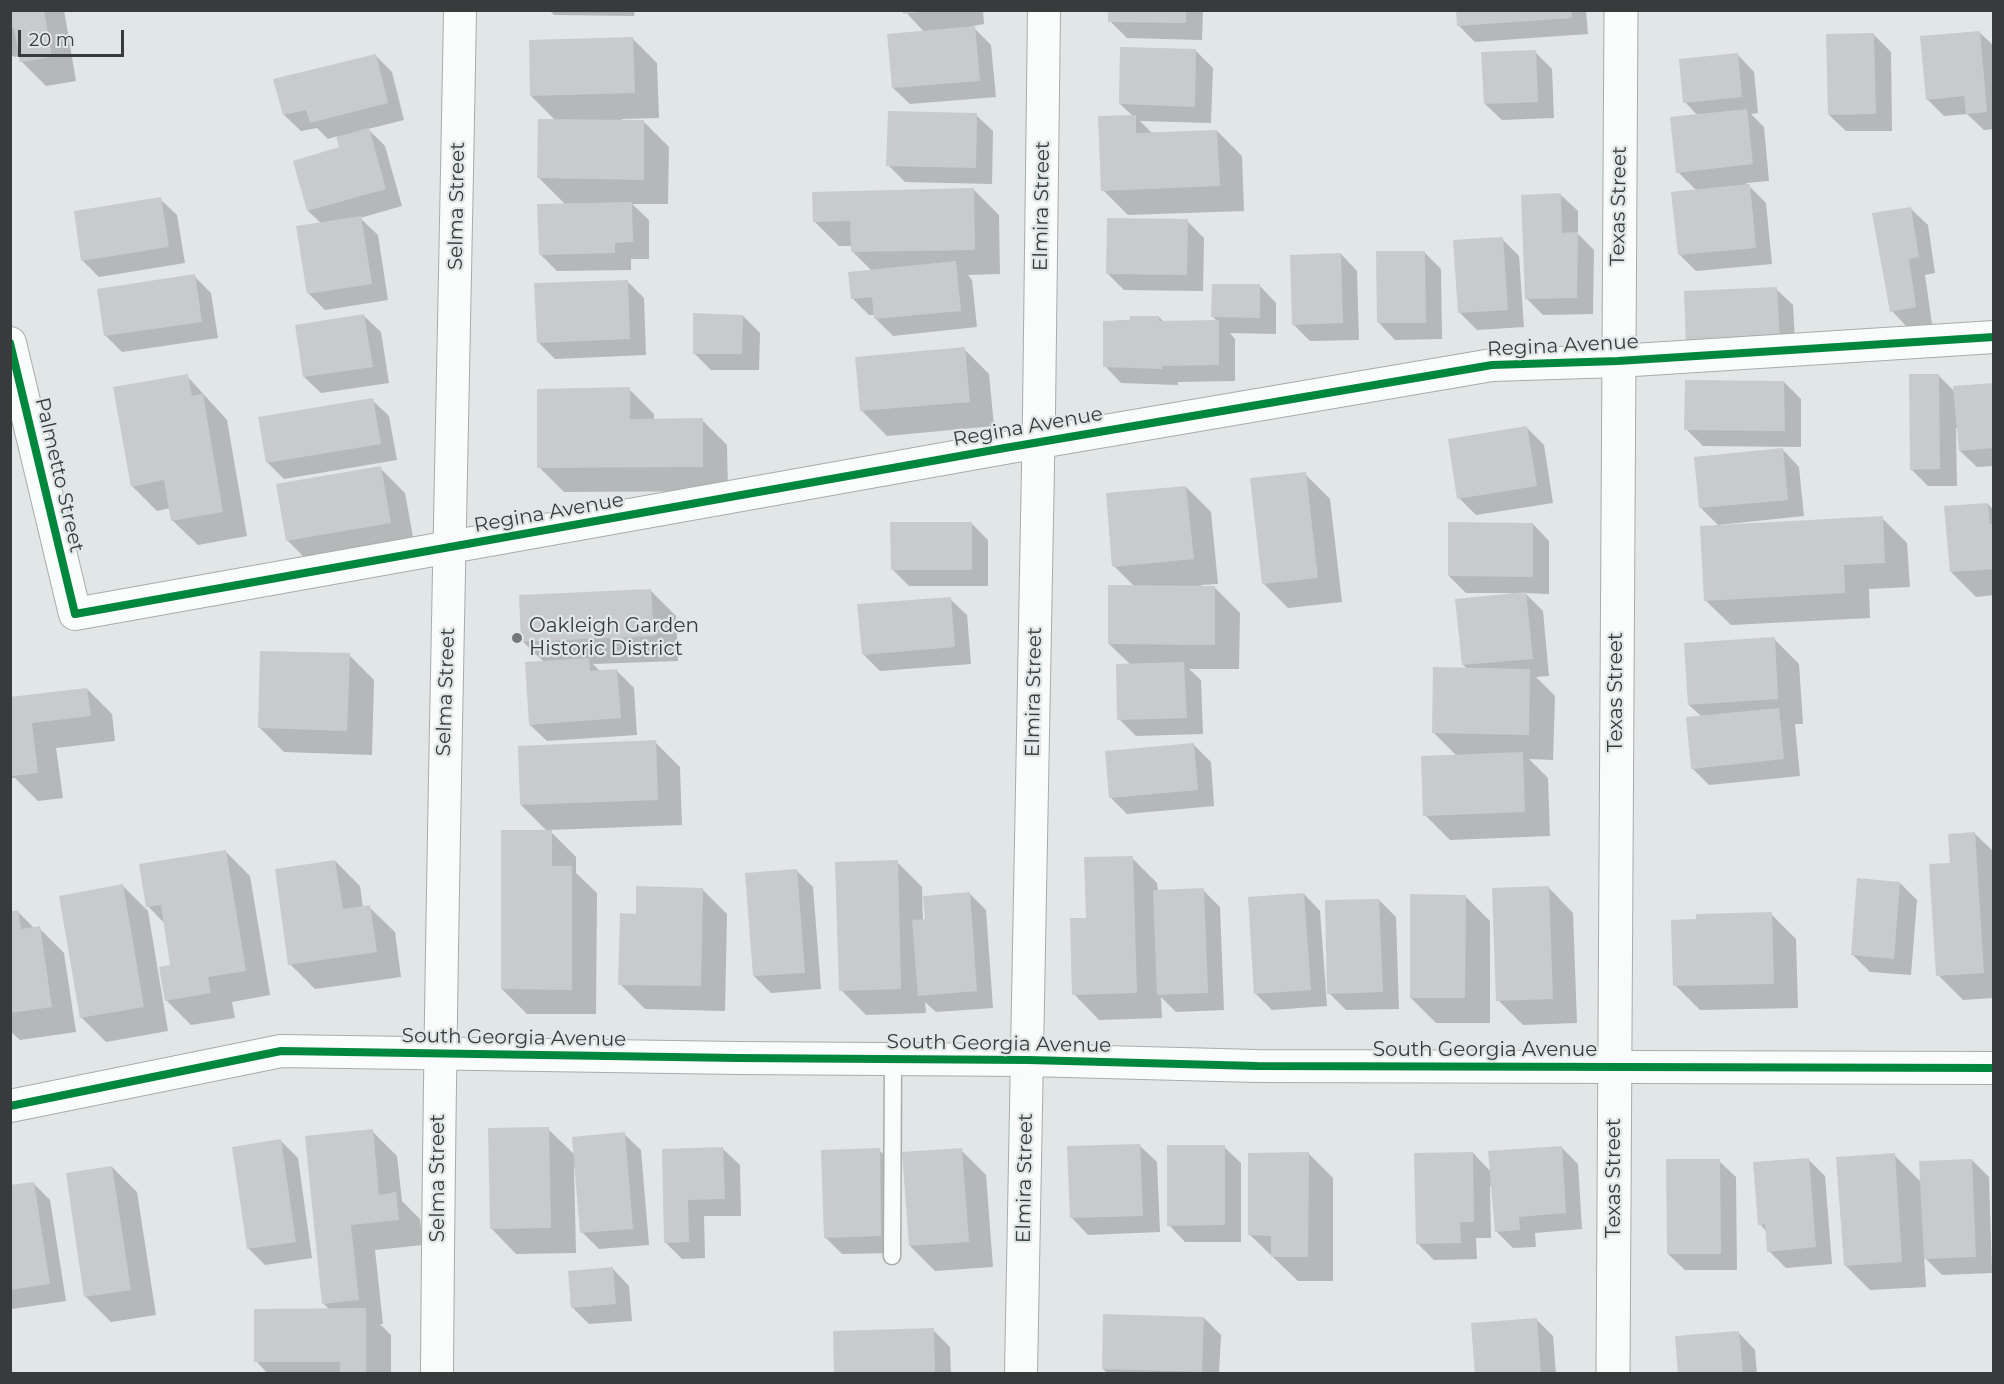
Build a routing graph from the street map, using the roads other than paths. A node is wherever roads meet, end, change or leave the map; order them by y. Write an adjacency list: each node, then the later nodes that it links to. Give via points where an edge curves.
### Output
1 (460, 10): 8 (street, Selma Street)
2 (1044, 10): 7 (street, Elmira Street)
3 (1621, 10): 6 (street, Texas Street)
4 (1994, 337): 6 (street, Regina Avenue)
5 (10, 343): 9 (street, Palmetto Street)
6 (1618, 361): 7 (street, Regina Avenue, via 1492,364); 13 (street, Texas Street)
7 (1039, 442): 8 (street, Regina Avenue); 12 (street, Elmira Street)
8 (451, 548): 9 (street, Regina Avenue); 10 (street, Selma Street)
9 (75, 614)
10 (439, 1053): 11 (street, South Georgia Avenue); 15 (street, South Georgia Avenue, via 281,1051); 17 (street, Selma Street)
11 (893, 1059): 12 (street, South Georgia Avenue); 16 (lane)
12 (1028, 1060): 13 (street, South Georgia Avenue, via 1257,1066); 18 (street, Elmira Street)
13 (1614, 1067): 14 (street, South Georgia Avenue); 19 (street, Texas Street)
14 (1994, 1068)
15 (10, 1106)
16 (892, 1256)
17 (436, 1374)
18 (1021, 1374)
19 (1613, 1374)

